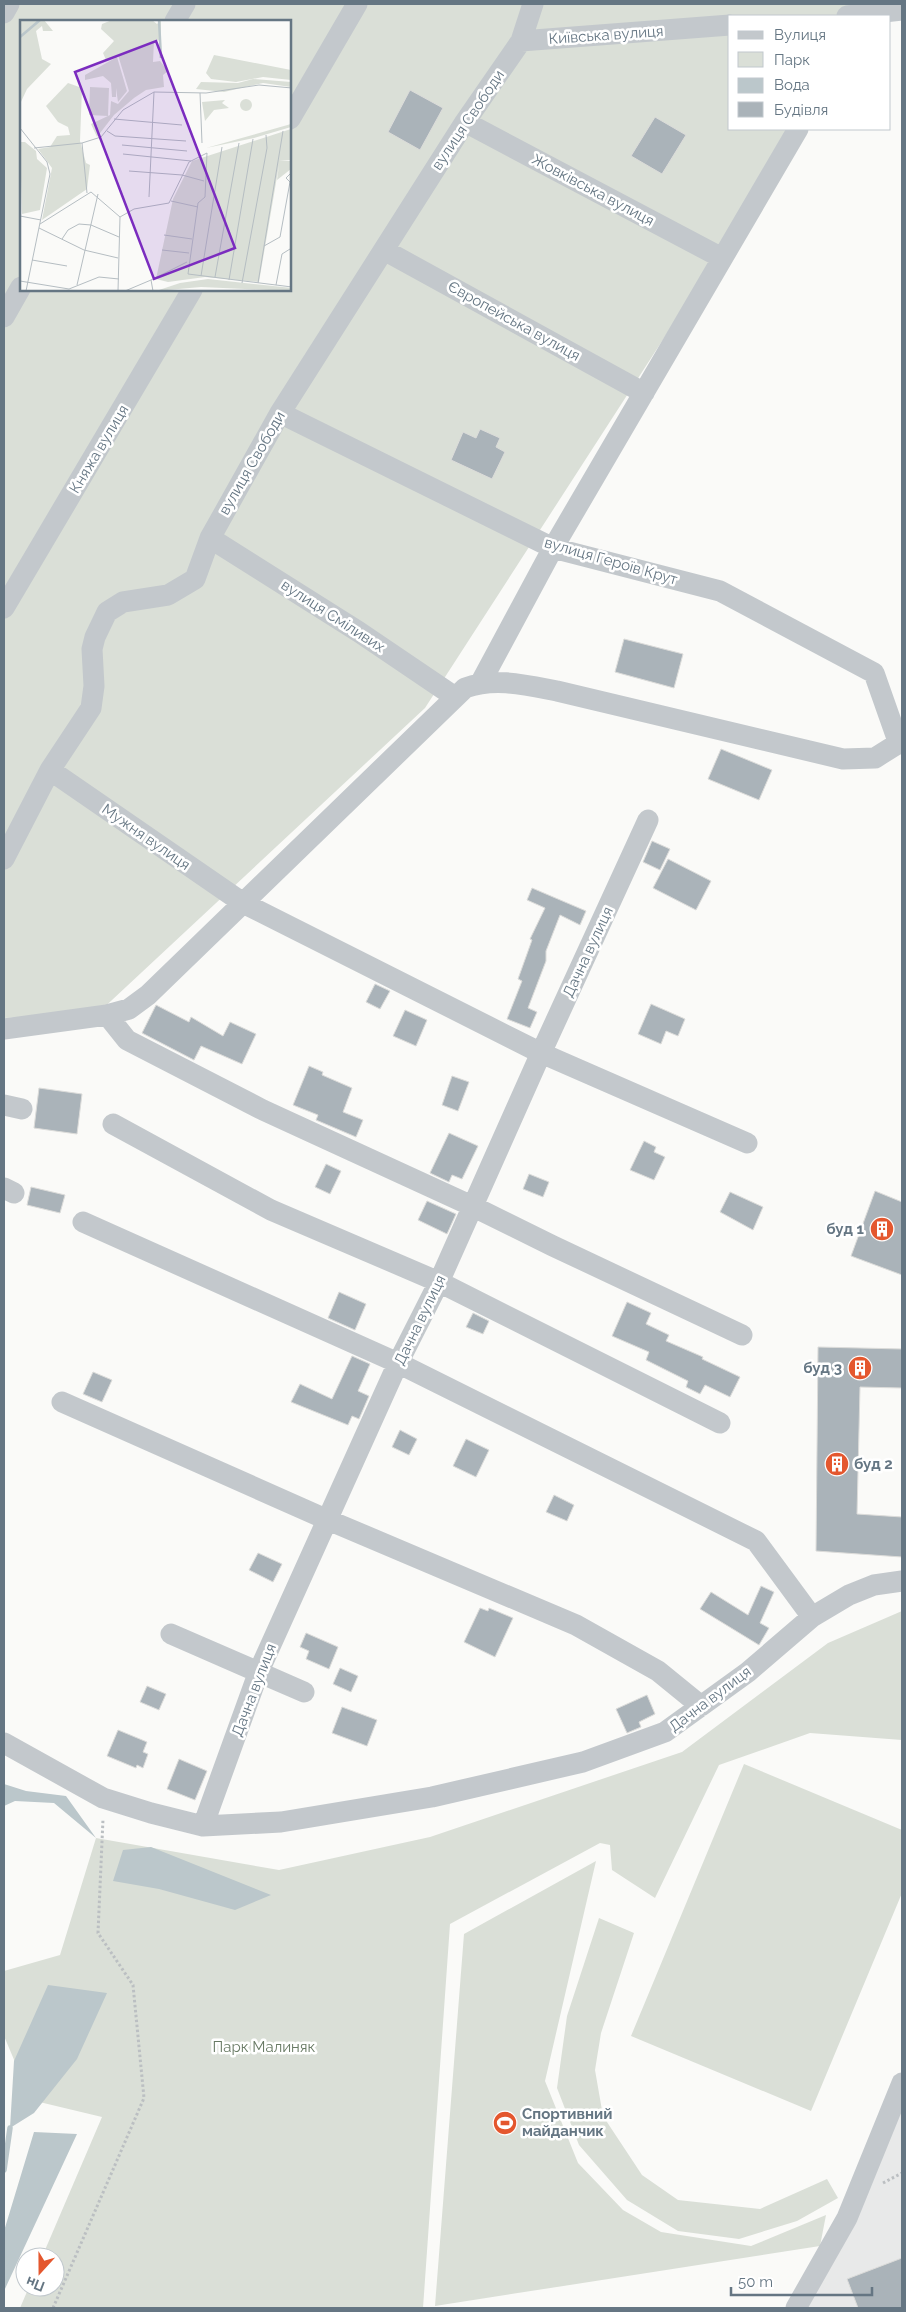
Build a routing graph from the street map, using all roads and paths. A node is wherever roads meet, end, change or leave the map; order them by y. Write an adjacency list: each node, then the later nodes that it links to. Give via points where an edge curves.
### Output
1 (10, 4): 6 (street)
2 (185, 4): 8 (street)
3 (357, 4): 11 (street)
4 (533, 4): 10 (street, Київська вулиця)
5 (902, 10): 7 (street)
6 (4, 13)
7 (865, 15)
8 (176, 20)
9 (728, 25): 10 (street, Київська вулиця)
10 (521, 41): 12 (street, вулиця Свободи)
11 (291, 118)
12 (465, 122): 14 (street, вулиця Свободи); 15 (street, Жовківська вулиця)
13 (797, 130): 15 (street)
14 (384, 250): 19 (street, Європейська вулиця); 20 (street, вулиця Свободи)
15 (722, 258): 19 (street)
16 (20, 288): 18 (street)
17 (191, 291): 23 (street, Княжа вулиця)
18 (4, 317)
19 (644, 393): 22 (street)
20 (280, 413): 21 (street, вулиця Свободи); 22 (street, вулиця Героїв Крут)
21 (210, 538): 25 (street, вулиця Сміливих); 27 (street, вулиця Свободи, via 195,579 168,594 123,602 107,612 92,649 94,686 91,708)
22 (553, 548): 24 (street); 26 (street, вулиця Героїв Крут, via 720,591 874,673)
23 (4, 608)
24 (480, 682): 25 (street, via 465,688); 26 (street, via 518,683 557,691 843,759 874,758)
25 (455, 697): 30 (street)
26 (900, 743)
27 (50, 770): 29 (street, вулиця Свободи); 30 (street, Мужня вулиця)
28 (648, 820): 33 (street, Дачна вулиця)
29 (4, 859)
30 (243, 904): 31 (street, via 148,995 129,1009); 33 (street, Мужня вулиця)
31 (106, 1015): 32 (street); 36 (street, via 127,1040 263,1110)
32 (4, 1029)
33 (541, 1053): 35 (street, Мужня вулиця); 36 (street, Дачна вулиця)
34 (113, 1124): 38 (street, via 271,1210)
35 (747, 1143)
36 (472, 1206): 38 (street, Дачна вулиця); 39 (street)
37 (83, 1222): 40 (street)
38 (439, 1282): 40 (street, Дачна вулиця); 42 (street)
39 (742, 1335)
40 (398, 1364): 43 (street, Дачна вулиця); 45 (street, via 756,1541)
41 (62, 1402): 43 (street)
42 (720, 1423)
43 (328, 1520): 47 (street, Дачна вулиця); 49 (street, via 576,1625 658,1671)
44 (902, 1581): 45 (street, Дачна вулиця, via 874,1585)
45 (812, 1616): 49 (street, Дачна вулиця, via 748,1672)
46 (171, 1634): 47 (street)
47 (259, 1671): 48 (street); 52 (street, Дачна вулиця)
48 (304, 1692)
49 (701, 1706): 52 (street, Дачна вулиця, via 665,1732 583,1762 422,1798 281,1822)
50 (4, 1743): 51 (street, Дачна вулиця)
51 (103, 1798): 52 (street, Дачна вулиця); 54 (path, via 98,1933 133,1985 144,2098)
52 (203, 1826)
53 (902, 2083): 55 (street, via 847,2218)
54 (53, 2308)
55 (796, 2308)

